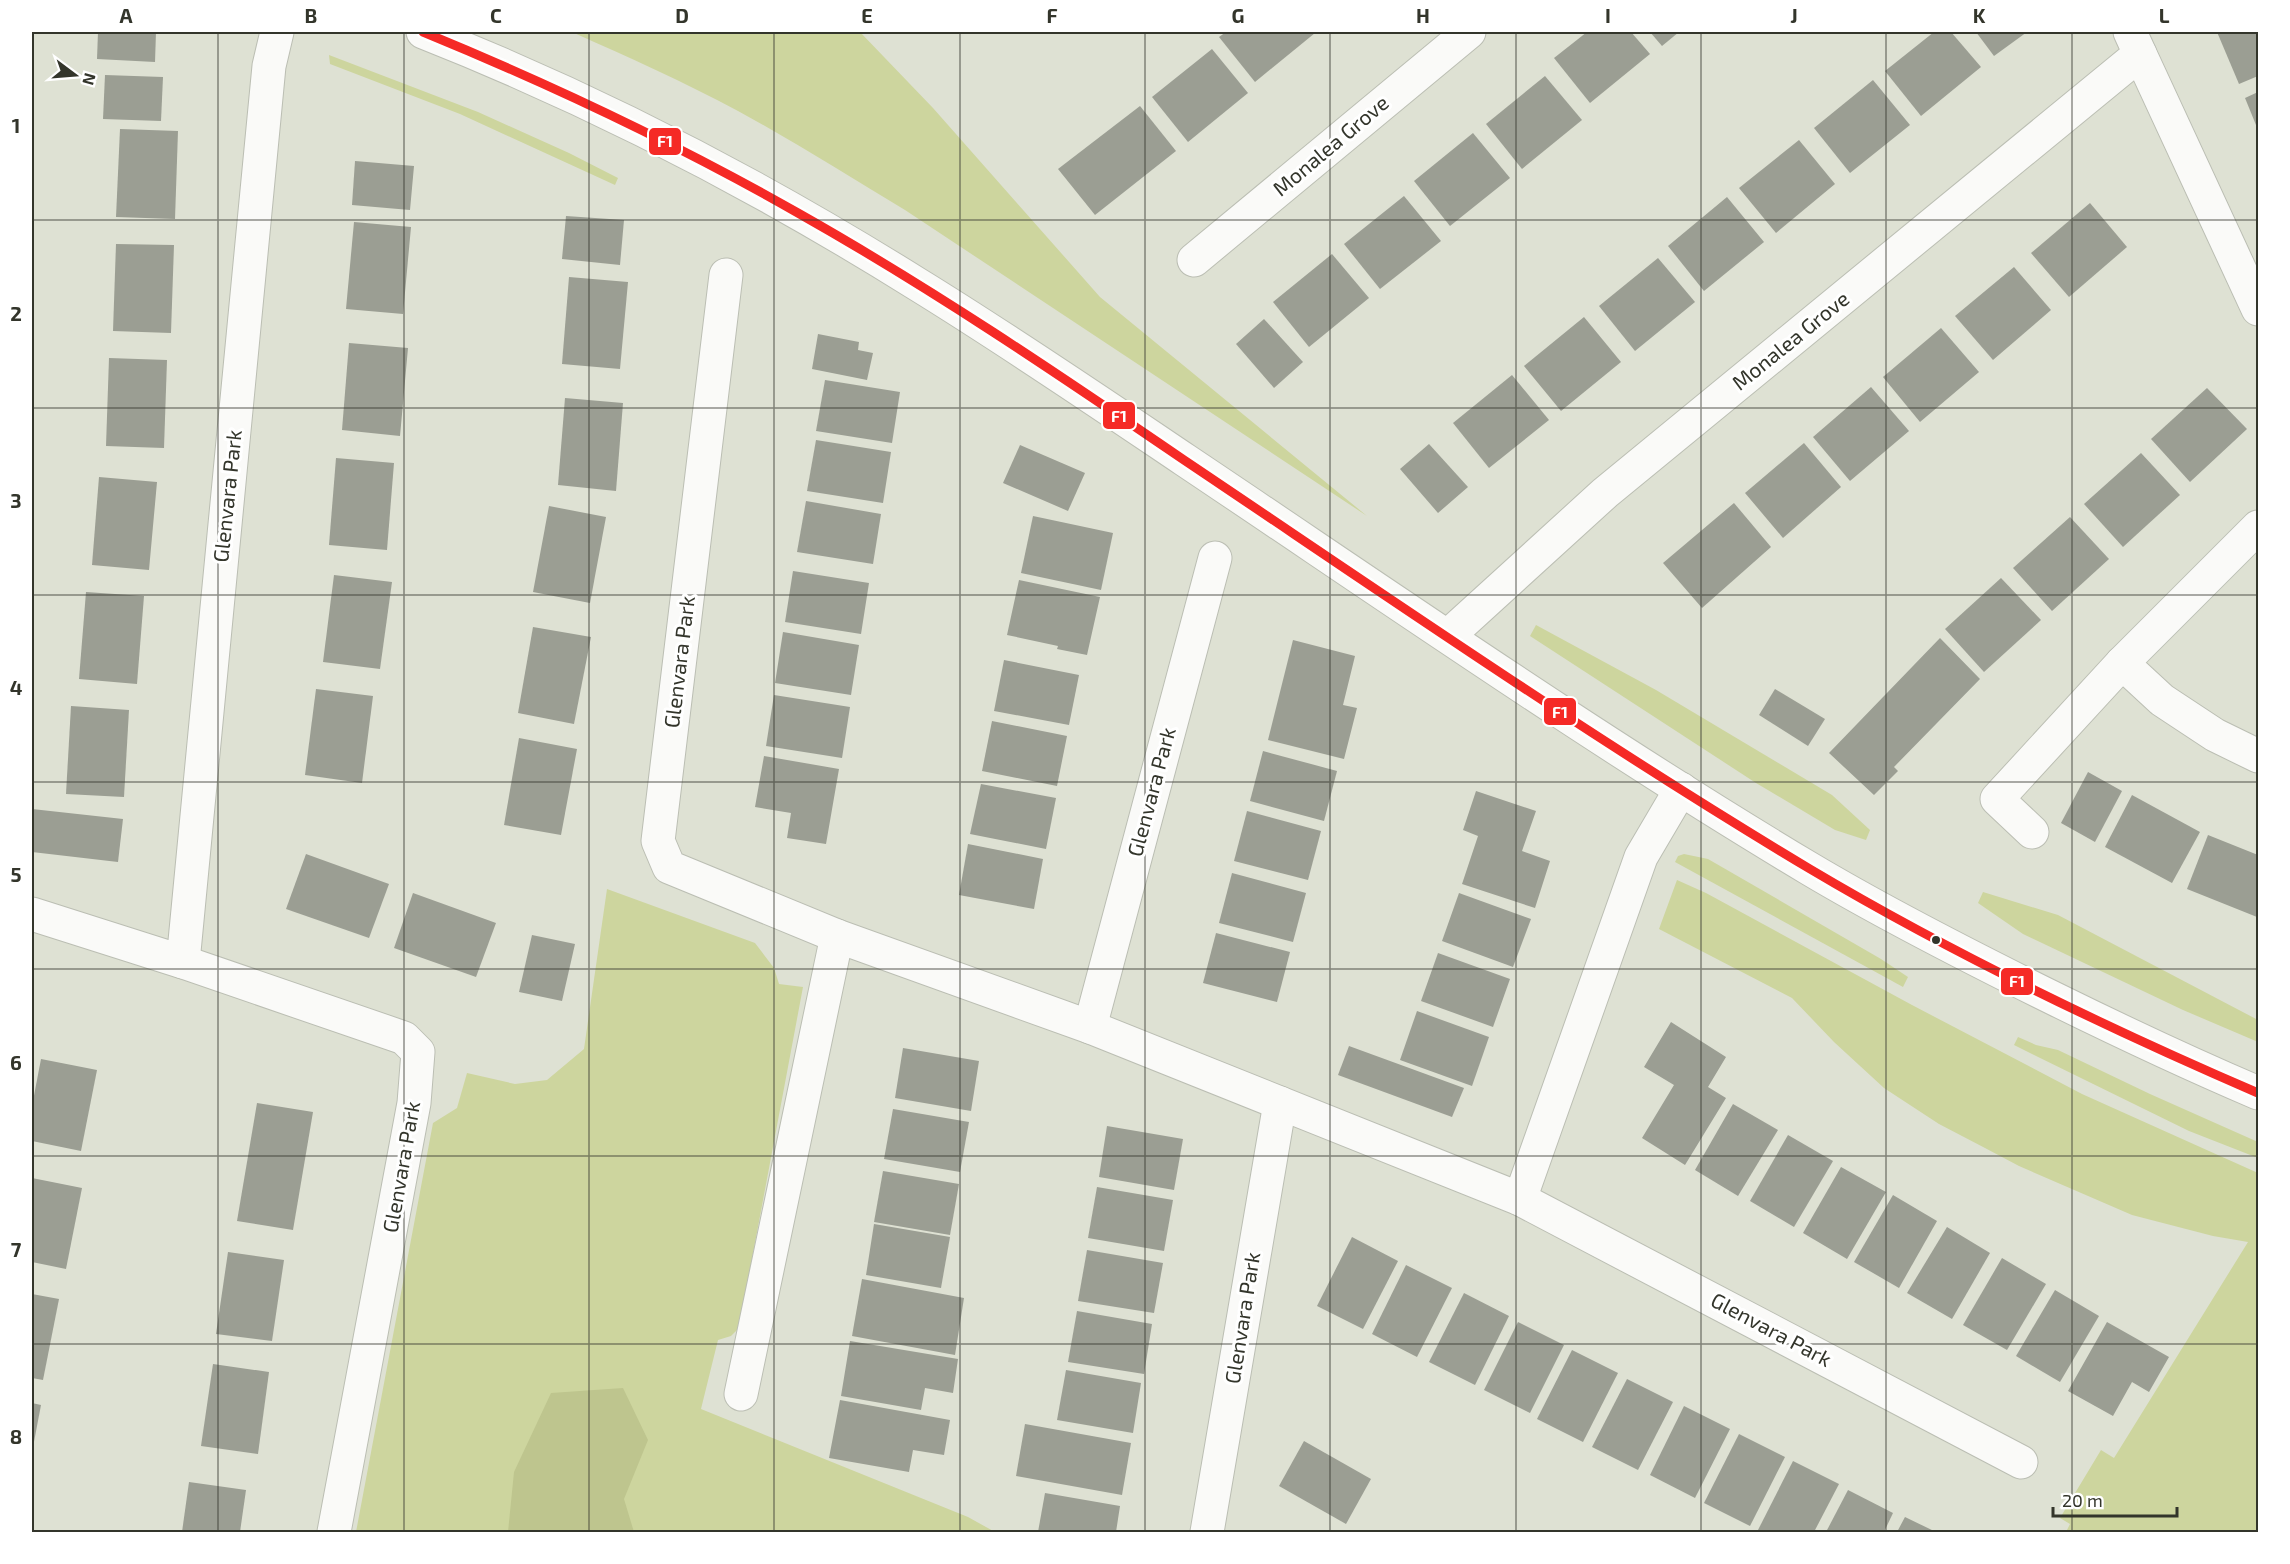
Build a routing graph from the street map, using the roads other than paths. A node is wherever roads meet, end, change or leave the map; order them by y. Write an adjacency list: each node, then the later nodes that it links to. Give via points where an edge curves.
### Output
1 (277, 32): 17 (street, Glenvara Park, via 269,66)
2 (423, 32): 10 (street, via 492,59 667,143 915,282)
3 (1469, 32): 5 (street, Monalea Grove)
4 (2135, 43): 7 (street, Monalea Grove); 10 (street, Monalea Grove, via 1605,493)
5 (1194, 260)
6 (726, 275): 16 (street, Glenvara Park, via 658,841 669,867)
7 (2259, 309)
8 (2259, 527): 11 (street)
9 (1215, 558): 18 (street, Glenvara Park)
10 (1448, 636): 13 (street)
11 (2122, 663): 12 (street, via 2169,705 2215,735); 14 (street, via 1997,799)
12 (2259, 756)
13 (1681, 789): 19 (street, via 1813,871 1916,928 2102,1022); 21 (street, via 1641,857)
14 (2032, 832)
15 (32, 914): 17 (street, Glenvara Park)
16 (837, 936): 18 (street, Glenvara Park); 22 (street)
17 (183, 962): 24 (street, Glenvara Park, via 404,1038 418,1052 414,1103)
18 (1090, 1027): 20 (street, Glenvara Park)
19 (2259, 1093)
20 (1280, 1103): 21 (street, Glenvara Park); 25 (street, Glenvara Park)
21 (1520, 1199): 23 (street, Glenvara Park)
22 (741, 1394)
23 (2021, 1461)
24 (334, 1533)
25 (1207, 1533)

